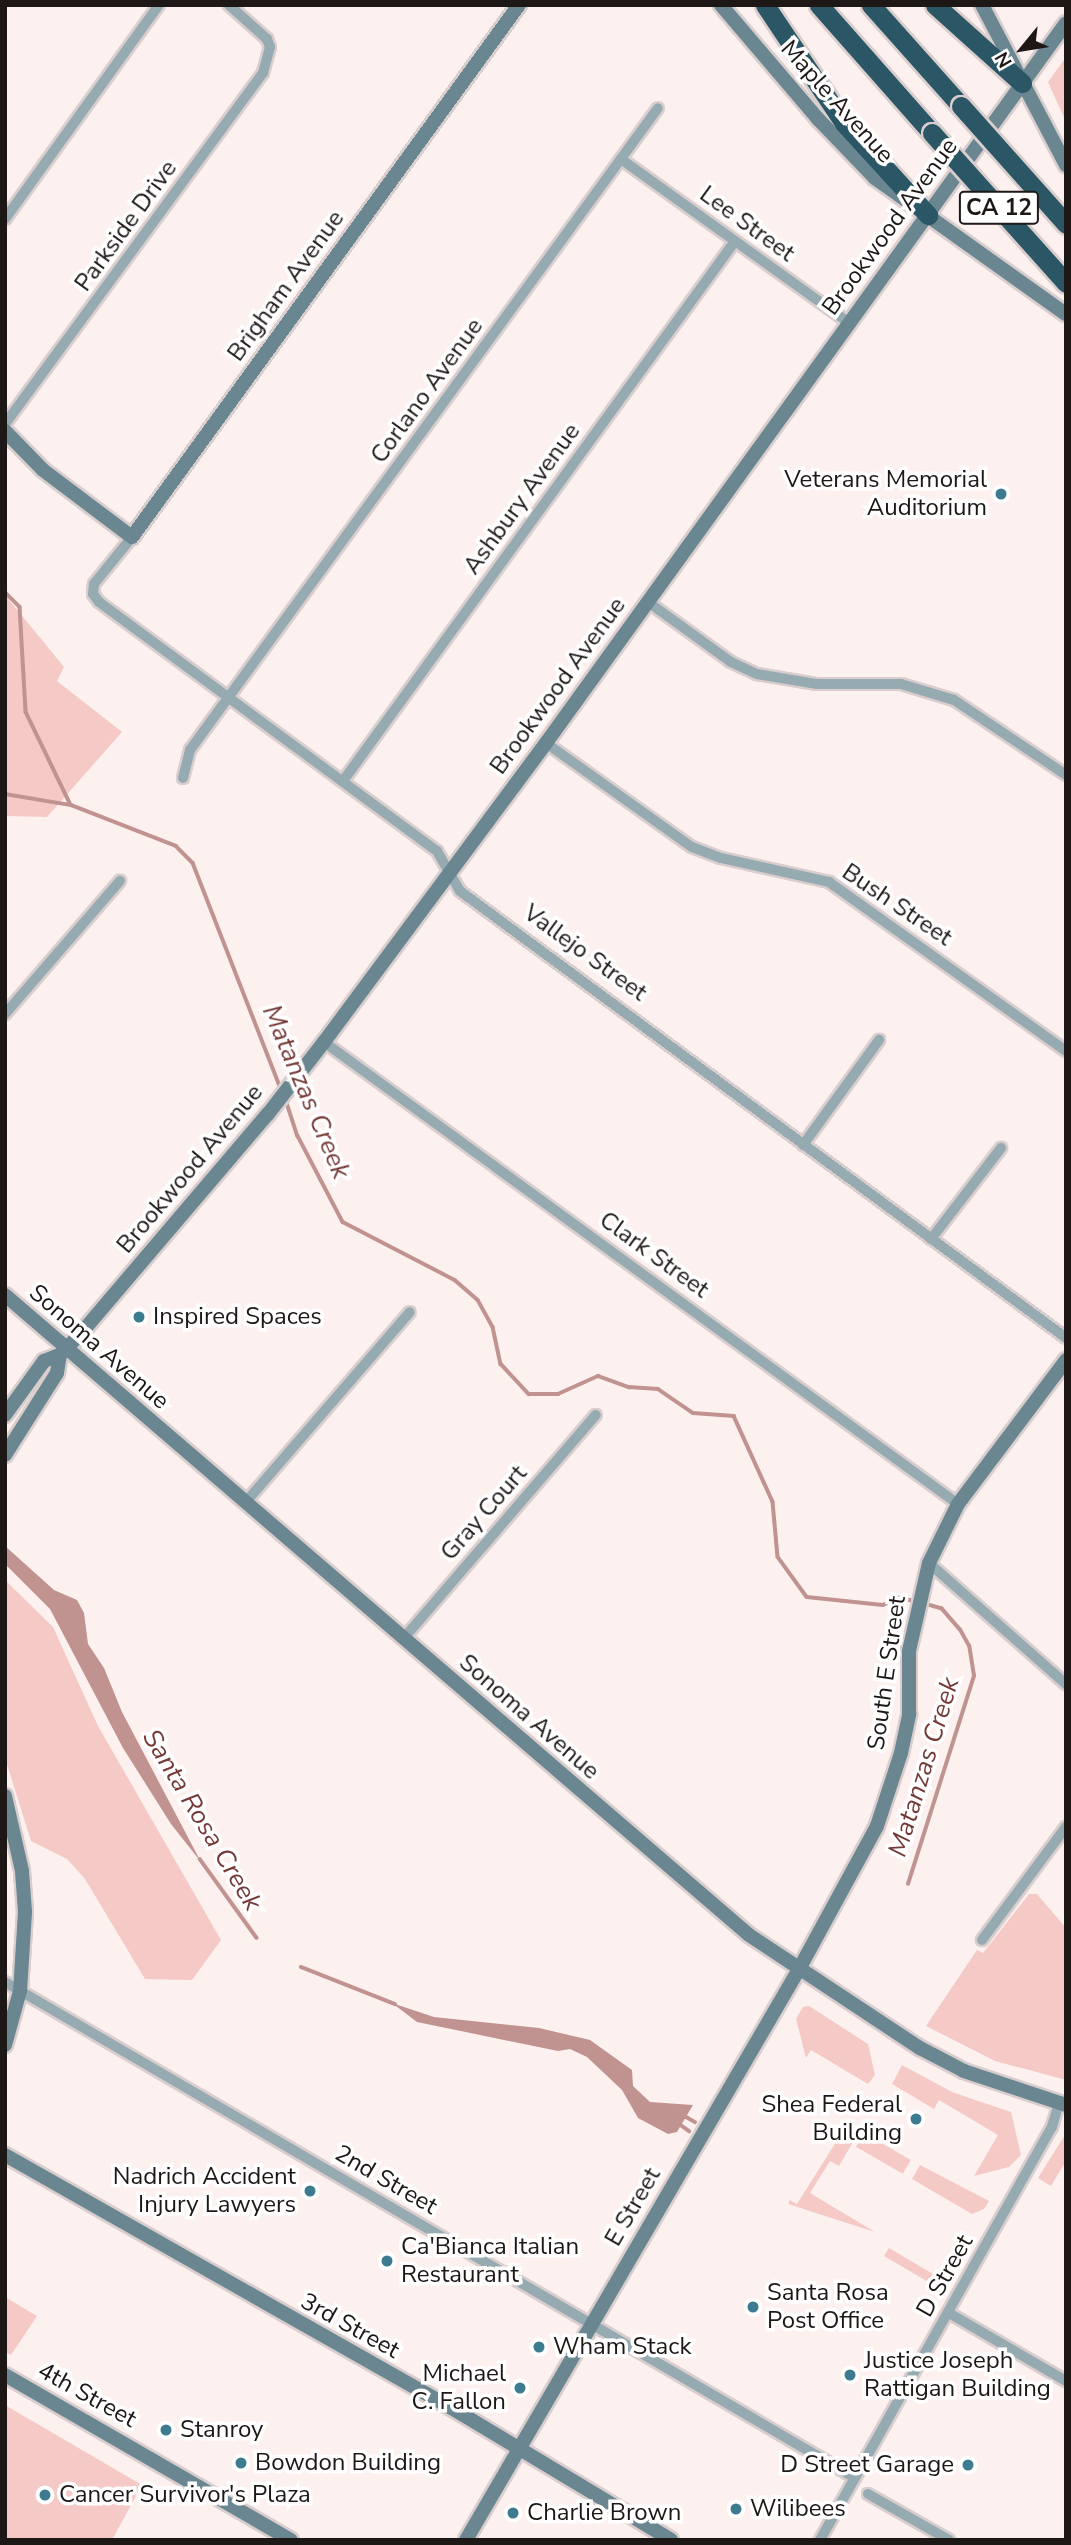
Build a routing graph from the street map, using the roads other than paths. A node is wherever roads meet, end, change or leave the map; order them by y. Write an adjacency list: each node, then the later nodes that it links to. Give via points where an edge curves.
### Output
1 (159, 5): 16 (street)
2 (229, 5): 22 (street, Parkside Drive, via 270,47 263,73)
3 (519, 5): 24 (street, Brigham Avenue)
4 (721, 5): 15 (street, Maple Avenue, via 862,166 889,191)
5 (765, 5): 15 (highway, via 831,106)
6 (819, 5): 19 (highway, CA 12, bridge)
7 (871, 5): 17 (highway, CA 12, bridge)
8 (935, 5): 11 (highway)
9 (982, 5): 11 (street)
10 (1066, 23): 11 (street, Brookwood Avenue)
11 (1022, 83): 14 (street); 15 (street, Brookwood Avenue)
12 (658, 108): 13 (street, Corlano Avenue)
13 (621, 159): 18 (street, Lee Street); 27 (street, Corlano Avenue)
14 (1066, 165)
15 (928, 215): 20 (street, Maple Avenue); 21 (street, Brookwood Avenue)
16 (5, 219)
17 (1066, 224)
18 (734, 241): 21 (street, Lee Street); 31 (street, Ashbury Avenue)
19 (1066, 283)
20 (1066, 314)
21 (848, 322): 26 (street, Brookwood Avenue)
22 (5, 424)
23 (5, 431): 24 (street, via 43,470)
24 (132, 537): 25 (street, Brigham Avenue, via 94,584)
25 (93, 594): 27 (street, Vallejo Street)
26 (648, 602): 28 (street, Brookwood Avenue); 29 (street, via 731,662 757,674 817,684 901,684 954,700)
27 (229, 698): 30 (street, Corlano Avenue, via 190,750); 31 (street, Vallejo Street)
28 (546, 743): 32 (street, Brookwood Avenue); 37 (street, Bush Street, via 692,847 721,858 799,872 838,887)
29 (1066, 775)
30 (183, 778)
31 (343, 781): 32 (street, Vallejo Street, via 437,851)
32 (448, 870): 36 (street, Brookwood Avenue); 38 (street, Vallejo Street, via 460,891)
33 (120, 881): 34 (street)
34 (5, 1014)
35 (879, 1040): 38 (street)
36 (324, 1042): 44 (street, Brookwood Avenue, via 268,1114); 50 (street, Clark Street)
37 (1066, 1051)
38 (803, 1144): 40 (street, Vallejo Street)
39 (1001, 1148): 40 (street)
40 (931, 1239): 43 (street, Vallejo Street)
41 (5, 1296): 44 (street, Sonoma Avenue)
42 (410, 1312): 49 (street)
43 (1066, 1338)
44 (63, 1352): 46 (street, Brookwood Avenue, via 44,1361); 48 (street, Brookwood Avenue, via 57,1373); 49 (street, Sonoma Avenue)
45 (1066, 1360): 50 (street, South E Street)
46 (5, 1415)
47 (596, 1415): 52 (street, Gray Court)
48 (5, 1455)
49 (245, 1503): 52 (street, Sonoma Avenue)
50 (958, 1503): 51 (street, South E Street)
51 (929, 1563): 53 (street); 57 (street, South E Street, via 914,1622 909,1714 901,1753 877,1826)
52 (404, 1638): 57 (street, Sonoma Avenue, via 661,1861)
53 (1066, 1684)
54 (5, 1796): 59 (street, via 22,1871 25,1912)
55 (1066, 1827): 56 (street)
56 (982, 1940)
57 (799, 1971): 61 (street, Sonoma Avenue, via 964,2071); 64 (street, E Street)
58 (5, 1982): 59 (street, 2nd Street)
59 (20, 1991): 60 (street); 64 (street, 2nd Street)
60 (5, 2045)
61 (1062, 2104): 63 (street, D Street)
62 (5, 2155): 67 (street, 3rd Street)
63 (949, 2313): 66 (street); 68 (street, D Street)
64 (590, 2323): 67 (street, E Street); 68 (street, 2nd Street)
65 (5, 2375): 70 (street, 4th Street)
66 (1066, 2381)
67 (520, 2449): 71 (street, E Street); 72 (street, 3rd Street)
68 (855, 2479): 73 (street, D Street)
69 (868, 2494): 74 (street)
70 (291, 2540)
71 (466, 2540)
72 (671, 2540)
73 (820, 2540)
74 (949, 2540)

